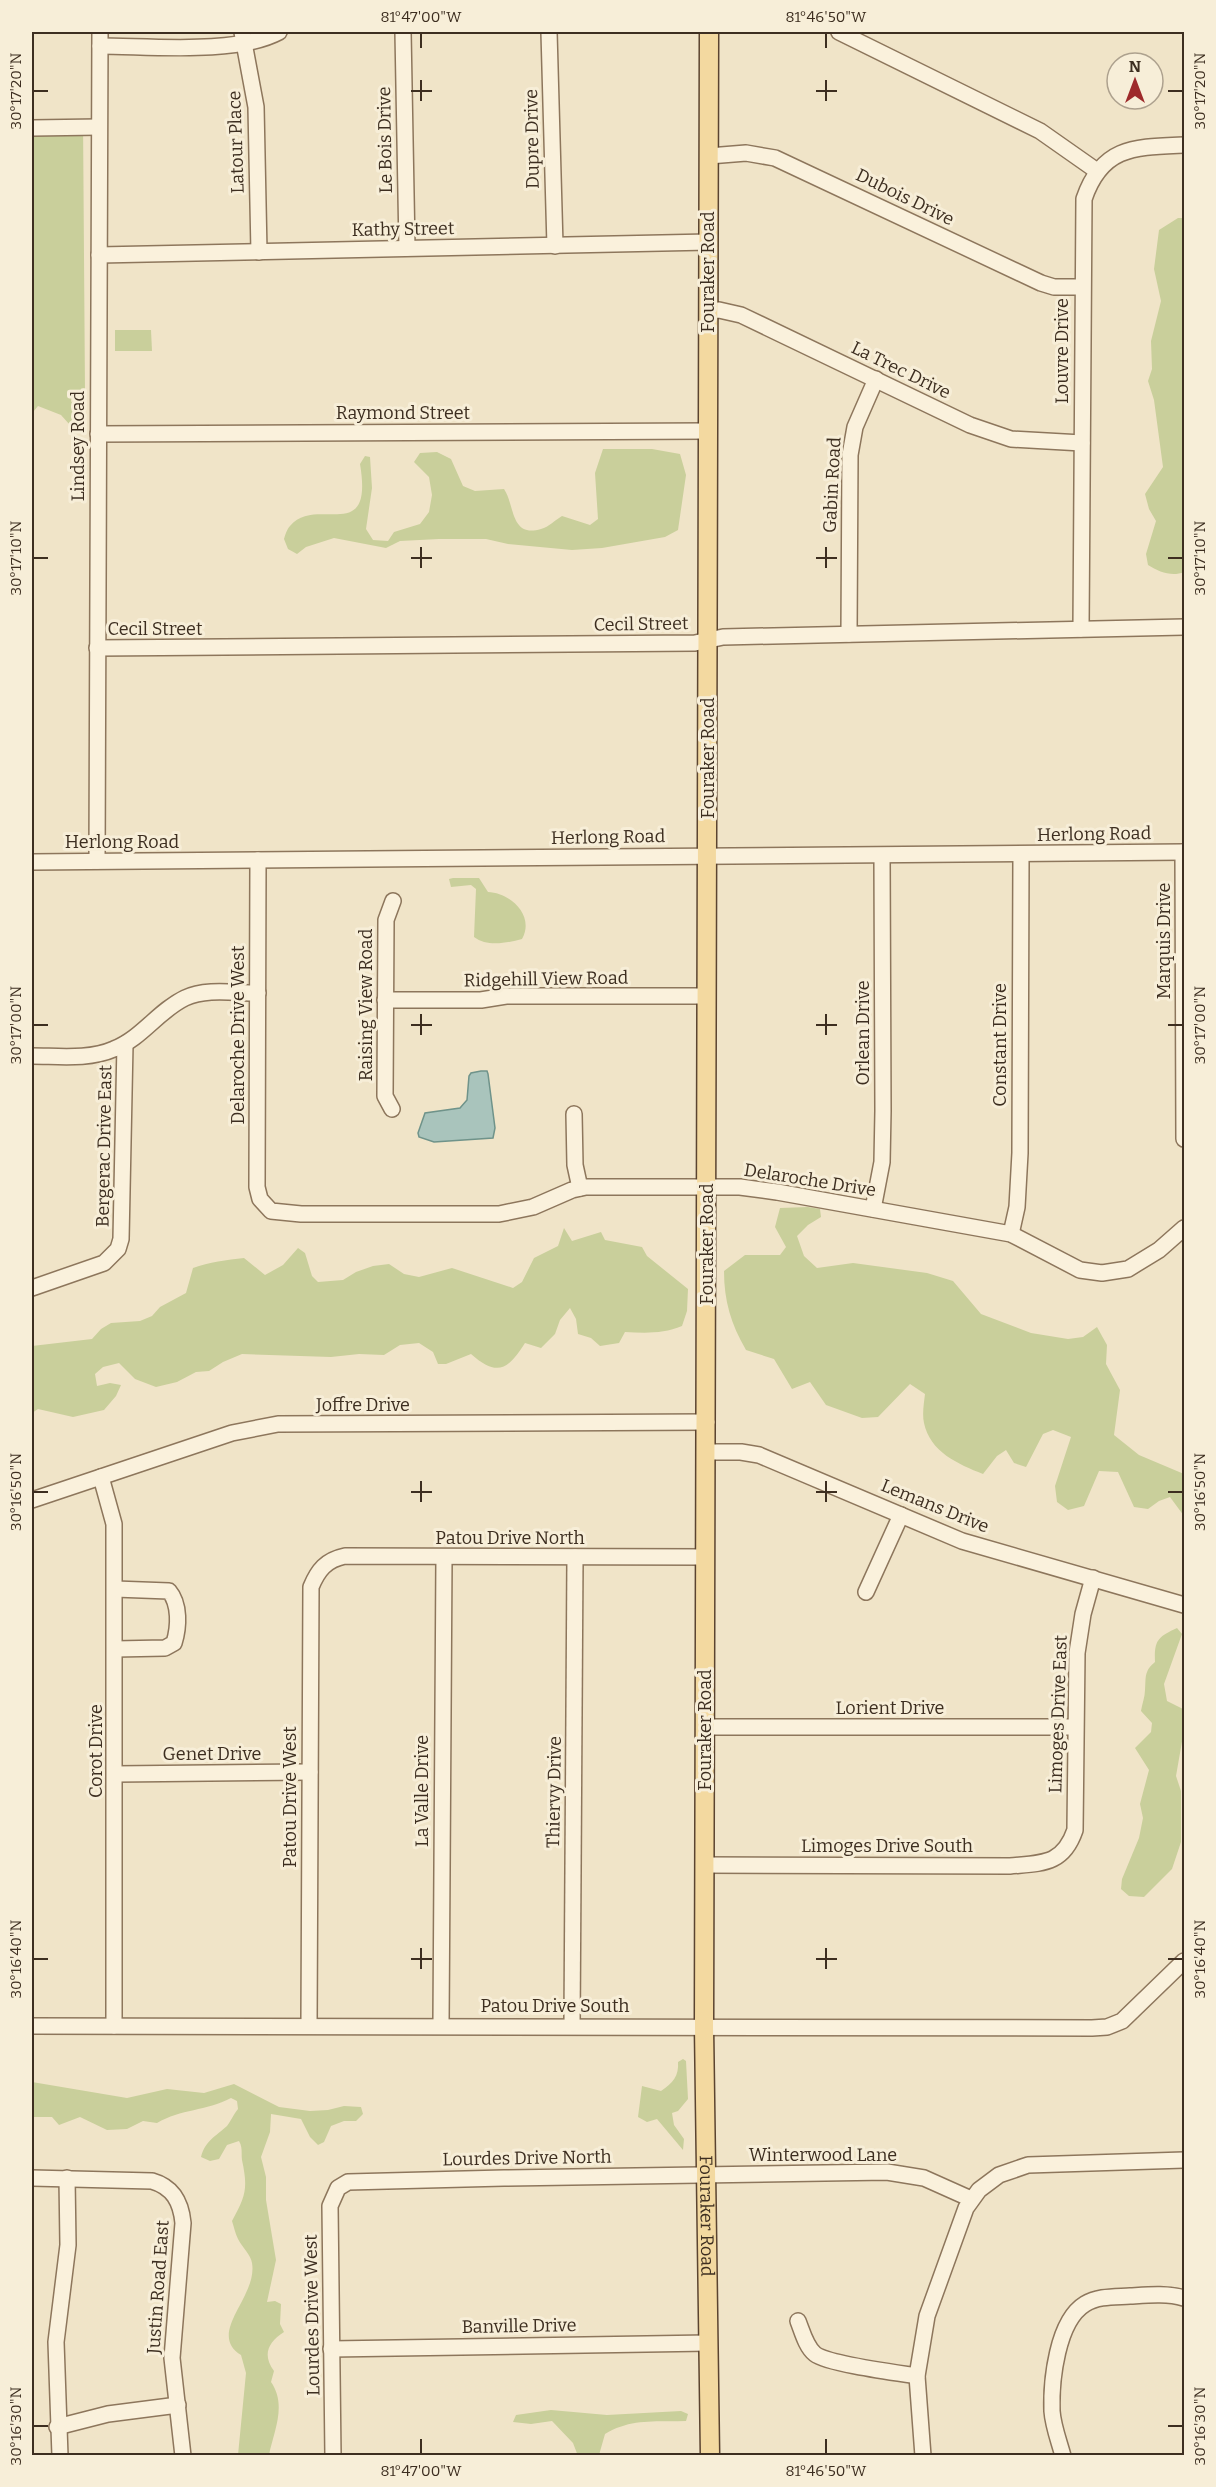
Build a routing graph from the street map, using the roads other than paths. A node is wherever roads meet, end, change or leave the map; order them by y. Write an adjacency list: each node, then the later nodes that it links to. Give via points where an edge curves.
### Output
1 (279, 32): 6 (street)
2 (403, 32): 15 (street, Le Bois Drive)
3 (549, 32): 14 (street, Dupre Drive)
4 (709, 32): 11 (main road, Fouraker Road)
5 (839, 32): 12 (street, via 1040,131)
6 (244, 38): 7 (street, via 224,46); 16 (street, Latour Place, via 256,107)
7 (100, 39): 8 (street, Lindsey Road)
8 (99, 127): 9 (street); 17 (street, Lindsey Road)
9 (32, 128)
10 (1185, 145): 12 (street, via 1137,148 1116,155)
11 (709, 156): 13 (main road, Fouraker Road); 18 (street, Dubois Drive, via 746,153 775,158 1041,283)
12 (1097, 171): 18 (street, Louvre Drive, via 1082,213)
13 (708, 243): 14 (street, Kathy Street); 19 (main road, Fouraker Road)
14 (555, 246): 15 (street, Kathy Street)
15 (407, 248): 16 (street, Kathy Street)
16 (259, 252): 17 (street, Kathy Street)
17 (99, 255): 22 (street, Lindsey Road)
18 (1082, 287): 23 (street, Louvre Drive)
19 (708, 311): 20 (street, La Trec Drive, via 741,315); 21 (main road, Fouraker Road)
20 (876, 379): 23 (street, La Trec Drive, via 1003,437); 26 (street, Gabin Road, via 855,427 850,456)
21 (708, 431): 22 (street, Raymond Street); 27 (main road, Fouraker Road)
22 (98, 435): 28 (street, Lindsey Road)
23 (1082, 443): 25 (street, Louvre Drive)
24 (1185, 627): 25 (street, Cecil Street)
25 (1081, 629): 26 (street, Cecil Street)
26 (849, 634): 27 (street, Cecil Street)
27 (708, 640): 28 (street, Cecil Street); 31 (main road, Fouraker Road)
28 (97, 648): 34 (street, Lindsey Road)
29 (1184, 852): 30 (street, Herlong Road); 44 (street, Marquis Drive)
30 (1021, 855): 32 (street, Herlong Road); 49 (street, Constant Drive, via 1020,1153)
31 (708, 856): 32 (street, Herlong Road); 33 (street, Herlong Road); 38 (main road, Fouraker Road)
32 (882, 856): 48 (street, Orlean Drive, via 884,1111 882,1162)
33 (258, 860): 34 (street, Herlong Road); 37 (street, Delaroche Drive West)
34 (97, 861): 35 (street, Herlong Road)
35 (32, 862)
36 (393, 901): 39 (street, Raising View Road, via 386,920)
37 (258, 993): 40 (street, via 202,993 186,998); 47 (street, Delaroche Drive West, via 257,1187)
38 (707, 996): 39 (street, Ridgehill View Road); 46 (main road, Fouraker Road)
39 (386, 1000): 42 (street, Raising View Road, via 385,1096)
40 (125, 1044): 41 (street, via 95,1054); 51 (street, Bergerac Drive East, via 118,1249 104,1263)
41 (32, 1056)
42 (392, 1109)
43 (574, 1114): 45 (street, via 575,1165)
44 (1185, 1138)
45 (580, 1188): 46 (street, Delaroche Drive); 47 (street, Delaroche Drive, via 533,1208 499,1214 301,1214)
46 (707, 1188): 48 (street, Delaroche Drive, via 740,1187); 52 (main road, Fouraker Road)
47 (266, 1208)
48 (873, 1209): 49 (street, Delaroche Drive)
49 (1011, 1234): 50 (street, Delaroche Drive, via 1072,1266 1102,1273 1128,1269)
50 (1183, 1234)
51 (32, 1288)
52 (707, 1422): 53 (main road, Fouraker Road); 54 (street, Joffre Drive, via 278,1424 232,1433)
53 (707, 1452): 56 (street, Lemans Drive, via 759,1455); 59 (main road, Fouraker Road)
54 (101, 1477): 55 (street, Joffre Drive); 62 (street, Corot Drive, via 114,1524)
55 (32, 1500)
56 (901, 1515): 61 (street, Lemans Drive, via 962,1541); 63 (street)
57 (444, 1557): 58 (street, Patou Drive North); 60 (street, Patou Drive North, via 345,1556); 74 (street, La Valle Drive)
58 (575, 1557): 59 (street, Patou Drive North); 77 (street, Thiervy Drive)
59 (706, 1557): 66 (main road, Fouraker Road)
60 (318, 1570): 68 (street, Patou Drive West, via 311,1587)
61 (1093, 1578): 64 (street, Lemans Drive); 67 (street, Limoges Drive East, via 1077,1653)
62 (115, 1589): 65 (street, Corot Drive); 65 (street, via 169,1591 176,1599 177,1632 174,1643 165,1648)
63 (866, 1592)
64 (1185, 1605)
65 (115, 1649): 69 (street, Corot Drive)
66 (705, 1727): 67 (street, Lorient Drive); 71 (main road, Fouraker Road)
67 (1075, 1727): 70 (street, Limoges Drive East, via 1075,1830)
68 (310, 1772): 69 (street, Genet Drive); 76 (street, Patou Drive West)
69 (116, 1773): 75 (street, Corot Drive)
70 (1065, 1851): 71 (street, Limoges Drive South, via 1046,1863 1010,1866)
71 (705, 1865): 78 (main road, Fouraker Road)
72 (1182, 1969): 78 (street, Patou Drive South, via 1122,2021 1107,2026)
73 (32, 2025): 75 (street, Patou Drive South)
74 (441, 2025): 76 (street, Patou Drive South); 77 (street, Patou Drive South)
75 (114, 2026): 76 (street, Patou Drive South)
76 (309, 2026)
77 (572, 2026): 78 (street, Patou Drive South)
78 (704, 2027): 80 (main road, Fouraker Road)
79 (1185, 2160): 84 (street, via 1028,2165 999,2175)
80 (707, 2175): 83 (street, Lourdes Drive North); 84 (street, Winterwood Lane, via 887,2172 924,2178); 87 (main road, Fouraker Road)
81 (32, 2178): 82 (street)
82 (67, 2178): 90 (street, Justin Road East, via 158,2182 180,2204 183,2223 172,2358); 91 (street, via 68,2245 56,2342)
83 (348, 2182): 88 (street, Lourdes Drive West, via 338,2188 330,2206)
84 (971, 2199): 89 (street, via 927,2316)
85 (1185, 2298): 97 (street, via 1101,2298 1076,2311 1065,2327 1054,2374 1052,2411)
86 (798, 2321): 89 (street, via 815,2355)
87 (708, 2343): 88 (street, Banville Drive); 95 (main road, Fouraker Road)
88 (332, 2349): 94 (street, Lourdes Drive West)
89 (917, 2376): 96 (street)
90 (178, 2405): 91 (street, via 108,2414); 93 (street, Justin Road East)
91 (57, 2427): 92 (street)
92 (60, 2456)
93 (183, 2456)
94 (333, 2456)
95 (710, 2456)
96 (923, 2456)
97 (1063, 2456)

